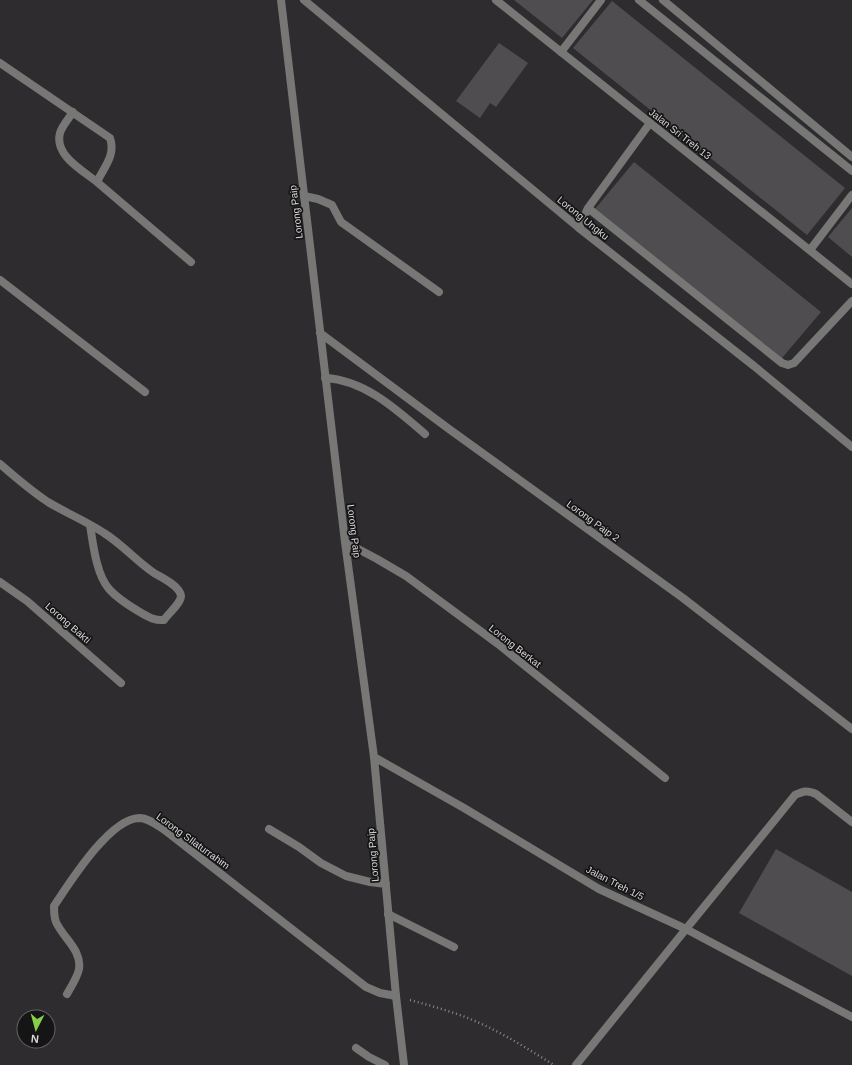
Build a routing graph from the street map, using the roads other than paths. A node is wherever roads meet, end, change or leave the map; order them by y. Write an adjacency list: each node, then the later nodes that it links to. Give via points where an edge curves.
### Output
1 (281, 0): 15 (street, Lorong Paip)
2 (304, 0): 17 (street, Lorong Ungku)
3 (496, 0): 7 (street, Jalan Sri Treh 13)
4 (601, 0): 7 (street)
5 (639, 0): 12 (street)
6 (663, 0): 11 (street)
7 (561, 52): 10 (street, Jalan Sri Treh 13)
8 (0, 63): 9 (street)
9 (73, 112): 13 (street, via 60,132 59,144 66,157); 13 (street, via 110,138 113,144 108,164)
10 (650, 123): 16 (street); 18 (street, Jalan Sri Treh 13)
11 (852, 157)
12 (852, 171)
13 (97, 182): 19 (street)
14 (852, 195): 18 (street)
15 (304, 196): 22 (street, via 332,205 341,222); 24 (street, Lorong Paip)
16 (588, 208): 17 (street); 23 (street, via 782,363 794,363)
17 (579, 228): 28 (street, Lorong Ungku)
18 (810, 250): 21 (street, Jalan Sri Treh 13)
19 (191, 262)
20 (0, 280): 26 (street)
21 (852, 284)
22 (439, 292)
23 (852, 301)
24 (320, 334): 25 (street, Lorong Paip); 34 (street, Lorong Paip 2, via 683,598)
25 (325, 378): 27 (street, via 337,379 363,389 390,405); 31 (street, Lorong Paip)
26 (146, 392)
27 (425, 434)
28 (852, 446)
29 (0, 464): 30 (street, via 47,501)
30 (90, 525): 30 (street, via 100,573 108,589 126,604 153,619 164,620 180,602 179,590)
31 (345, 542): 35 (street, Lorong Paip); 36 (street, Lorong Berkat, via 406,576 504,649)
32 (0, 582): 33 (street, Lorong Bakti, via 27,601)
33 (122, 682)
34 (852, 729)
35 (374, 757): 39 (street, Lorong Paip); 41 (street, Jalan Treh 1/5, via 599,889)
36 (665, 778)
37 (852, 822): 41 (street, via 810,791 795,795)
38 (270, 830): 39 (street, via 346,876)
39 (386, 884): 40 (street, Lorong Paip)
40 (388, 914): 42 (street); 44 (street, Lorong Paip)
41 (686, 929): 45 (street, Jalan Treh 1/5); 49 (street)
42 (454, 947)
43 (67, 994): 44 (street, Lorong SIlaturrahim, via 79,970 80,962 76,951 55,921 54,906 81,865 111,832 138,818 166,831 366,987)
44 (396, 996): 48 (street, Lorong Paip)
45 (852, 1018)
46 (356, 1048): 47 (street)
47 (385, 1065)
48 (404, 1065)
49 (576, 1065)

